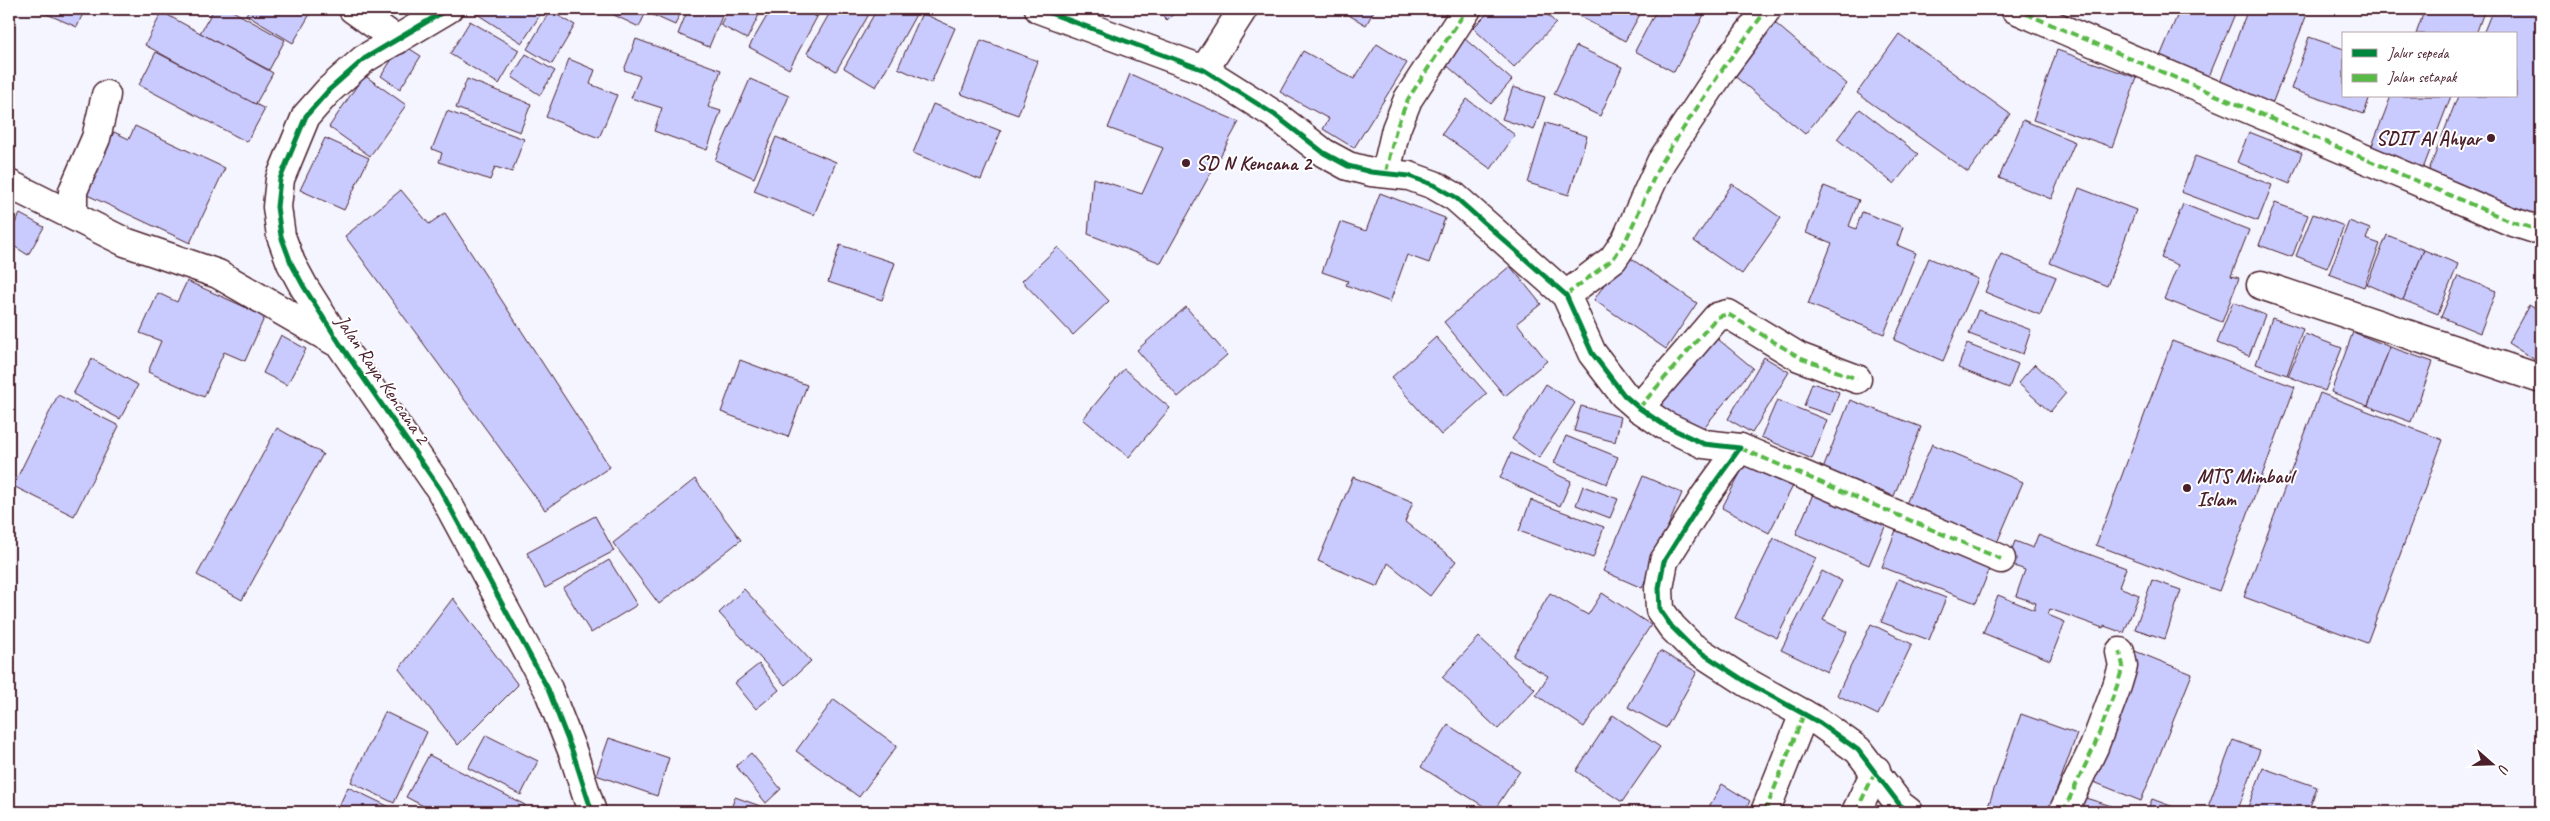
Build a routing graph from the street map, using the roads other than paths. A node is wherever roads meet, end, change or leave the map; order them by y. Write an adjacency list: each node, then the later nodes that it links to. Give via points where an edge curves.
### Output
1 (353, 9): 8 (street)
2 (448, 9): 8 (street, Jalan Raya Kencana 2)
3 (1039, 9): 9 (street)
4 (1243, 9): 9 (street)
5 (1467, 9): 11 (street, via 1408,99 1396,129)
6 (1767, 9): 16 (street, via 1661,162 1626,240 1613,260)
7 (2015, 9): 14 (street, via 2510,221)
8 (397, 40): 17 (street, Jalan Raya Kencana 2, via 364,58 306,116 280,179 277,207 281,236 290,263)
9 (1204, 70): 11 (street, via 1274,115 1324,153 1348,166)
10 (106, 95): 13 (street, via 96,138 73,191)
11 (1386, 172): 16 (street, via 1434,185 1455,197)
12 (9, 184): 13 (street)
13 (72, 216): 17 (street, via 125,242 218,274)
14 (2541, 231)
15 (2261, 285): 19 (street)
16 (1566, 295): 20 (street, via 1592,354 1624,395)
17 (340, 344): 26 (street, Jalan Raya Kencana 2, via 440,489 544,680 574,753)
18 (1857, 379): 20 (street, via 1799,357 1728,314 1717,317)
19 (2541, 379)
20 (1639, 408): 21 (street, via 1664,425 1704,444)
21 (1740, 448): 22 (street); 24 (street, via 1664,561 1659,588 1660,610 1691,646)
22 (2001, 559)
23 (2120, 652): 30 (street, via 2123,666 2117,686 2094,747)
24 (1804, 714): 25 (street, via 1858,750); 27 (street)
25 (1876, 770): 28 (street); 29 (street, via 1900,805)
26 (592, 812)
27 (1765, 812)
28 (1856, 812)
29 (1909, 812)
30 (2063, 812)

